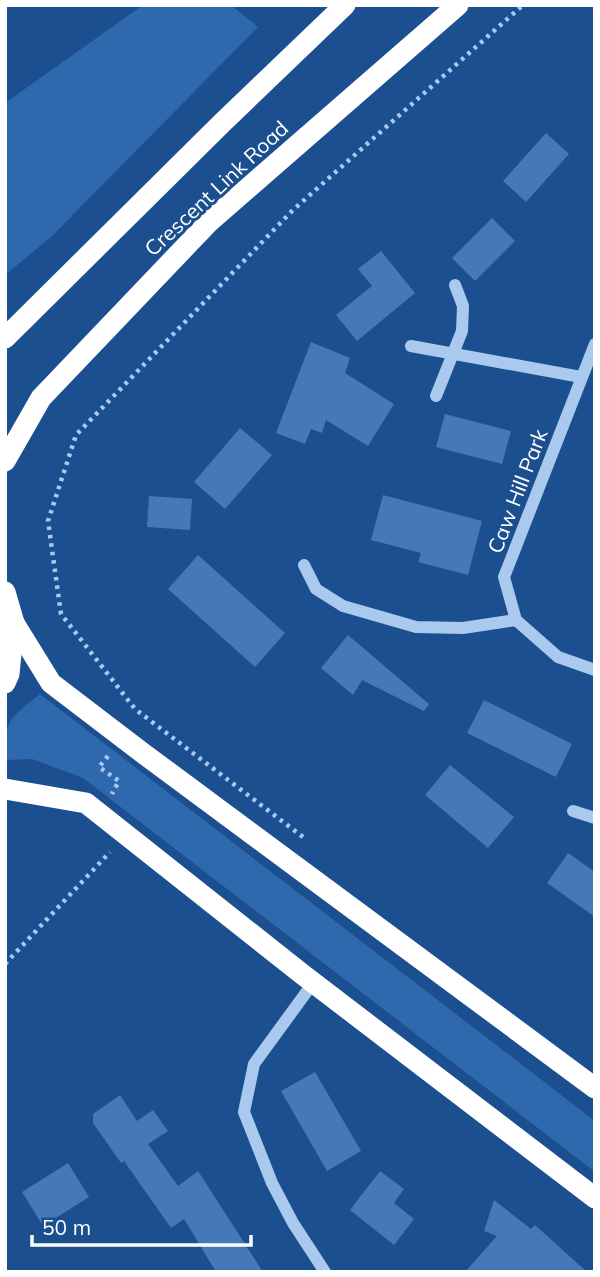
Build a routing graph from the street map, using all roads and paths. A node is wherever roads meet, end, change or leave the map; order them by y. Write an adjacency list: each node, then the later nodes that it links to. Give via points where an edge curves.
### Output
1 (345, 5): 5 (highway, Crescent Link Road)
2 (458, 5): 11 (highway, Crescent Link Road, via 209,222 41,398)
3 (523, 5): 18 (path, via 293,210 76,435 48,521 61,614)
4 (455, 285): 8 (street, via 463,306 462,331)
5 (5, 338)
6 (595, 344): 9 (street, Caw Hill Park)
7 (411, 346): 8 (street)
8 (453, 354): 9 (street); 10 (street)
9 (581, 377): 14 (street, Caw Hill Park, via 504,577)
10 (436, 396)
11 (5, 461)
12 (304, 565): 14 (street, via 316,589 343,606 416,627 463,628)
13 (5, 592): 15 (highway)
14 (516, 620): 16 (street, via 558,657)
15 (14, 623): 17 (highway); 19 (highway, via 51,683)
16 (595, 670)
17 (5, 683)
18 (142, 715): 19 (path); 24 (path)
19 (123, 738): 22 (path, via 99,767 119,781); 28 (highway)
20 (5, 789): 22 (highway, via 86,803)
21 (573, 811): 23 (street)
22 (100, 814): 27 (highway)
23 (595, 818)
24 (308, 841)
25 (115, 846): 26 (path)
26 (5, 964)
27 (313, 983): 29 (highway); 30 (street, via 254,1064 244,1112 272,1183)
28 (595, 1088)
29 (595, 1198)
30 (325, 1272)

